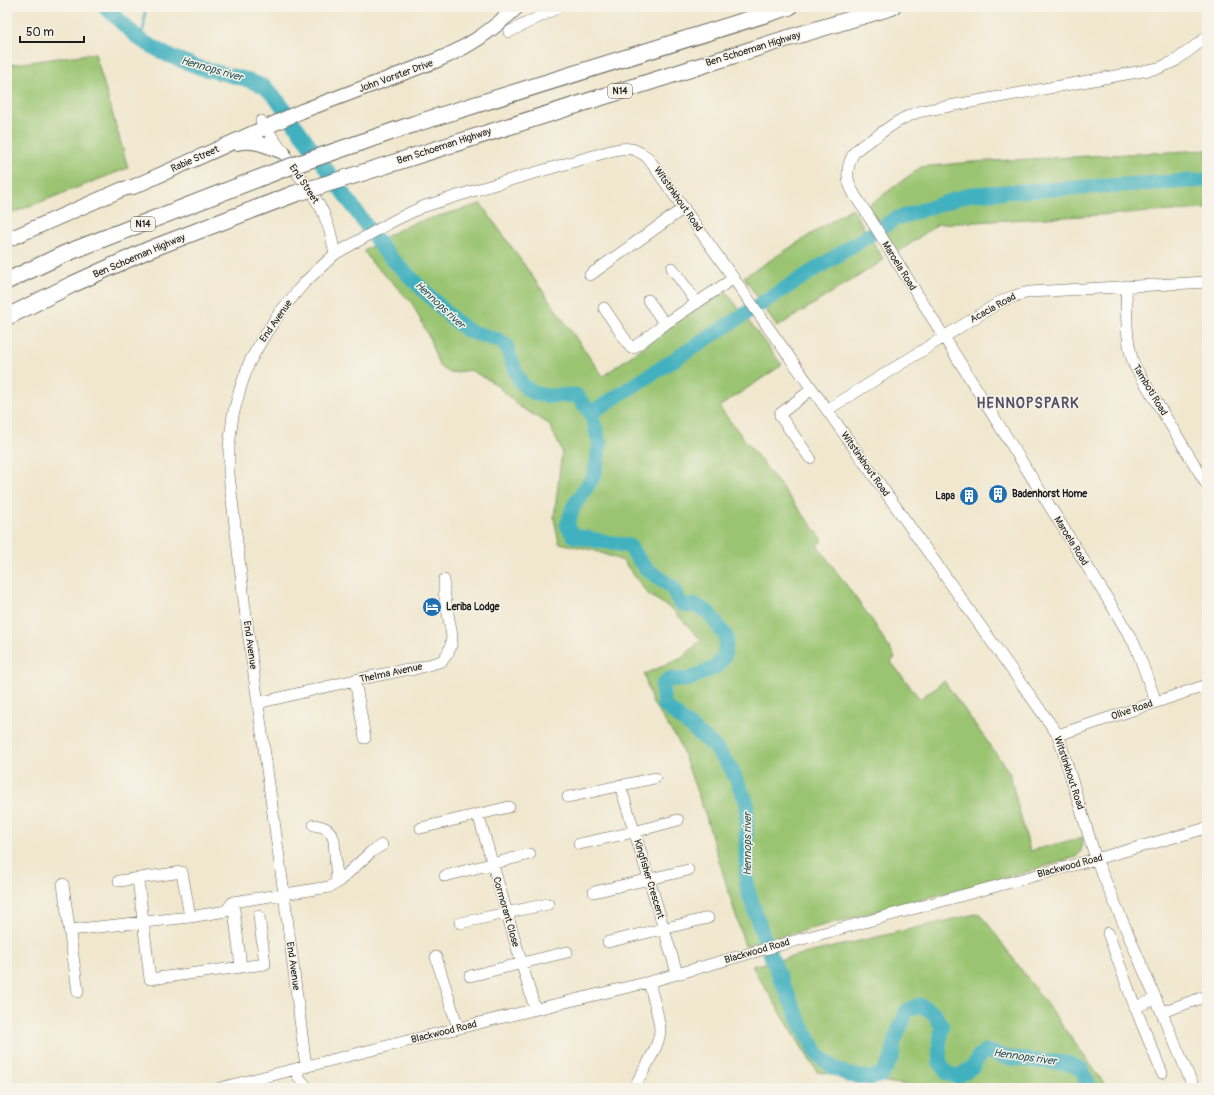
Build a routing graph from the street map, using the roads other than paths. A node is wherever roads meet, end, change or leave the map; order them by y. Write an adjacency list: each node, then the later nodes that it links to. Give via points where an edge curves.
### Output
1 (512, 7): 8 (main road, John Vorster Drive, via 485,30 451,51)
2 (517, 7): 8 (main road, John Vorster Drive, via 487,33 453,54)
3 (559, 7): 6 (street)
4 (789, 7): 19 (highway, N14, bridge, via 414,124 280,170 64,254)
5 (892, 7): 25 (highway, Ben Schoeman Highway / N14, bridge, via 294,194 148,250)
6 (509, 32)
7 (1207, 37): 27 (street, Maroela Road, via 1175,61 1159,68 922,111 903,118 855,153 848,171 848,180)
8 (300, 108): 9 (main road, John Vorster Drive)
9 (269, 122): 10 (main road, Rabie Street); 11 (street, End Street); 12 (main road, Rabie Street, via 199,148)
10 (225, 145): 11 (main road, via 252,142); 12 (main road, Rabie Street, via 133,187)
11 (283, 152): 15 (street, End Street, via 323,212)
12 (123, 189): 14 (main road, Rabie Street)
13 (684, 208): 15 (street, Witstinkhout Road, via 648,158 637,150 623,148 436,202 408,214); 17 (street); 18 (street, Witstinkhout Road)
14 (7, 240)
15 (335, 254): 36 (street, End Avenue, via 305,282 262,338 249,363 233,416 229,475)
16 (672, 268): 23 (street)
17 (590, 276)
18 (735, 280): 23 (street); 28 (street, Witstinkhout Road)
19 (7, 281)
20 (1207, 282): 21 (street, Acacia Road)
21 (1126, 286): 27 (street, Acacia Road, via 1020,293 1000,302); 31 (street, Tamboti Road, via 1127,337 1134,365)
22 (648, 300): 26 (street)
23 (697, 303): 26 (street)
24 (604, 308): 26 (street, via 631,348)
25 (7, 317)
26 (665, 324)
27 (944, 337): 29 (street, Acacia Road); 35 (street, Maroela Road, via 1120,620 1136,648)
28 (812, 389): 29 (street, Witstinkhout Road); 30 (street, via 780,414)
29 (827, 410): 37 (street, Witstinkhout Road)
30 (810, 458)
31 (1207, 485)
32 (444, 580): 33 (street, Thelma Avenue, via 452,636 451,645 442,661 411,670)
33 (355, 680): 36 (street, Thelma Avenue); 38 (street)
34 (1207, 685): 35 (street, Olive Road)
35 (1156, 702): 37 (street, Olive Road)
36 (258, 703): 62 (street, End Avenue)
37 (1058, 735): 52 (street, Witstinkhout Road)
38 (365, 738)
39 (655, 778): 40 (street)
40 (620, 786): 41 (street); 48 (street, Kingfisher Crescent)
41 (568, 797)
42 (509, 807): 43 (street)
43 (478, 814): 46 (street); 53 (street, Cormorant Close)
44 (678, 820): 48 (street)
45 (314, 825): 59 (street, via 329,830 334,840)
46 (421, 828)
47 (1207, 828): 52 (street, Blackwood Road)
48 (634, 832): 49 (street); 57 (street, Kingfisher Crescent)
49 (579, 844)
50 (382, 845): 59 (street, via 370,852)
51 (530, 854): 53 (street)
52 (1096, 859): 79 (street, Blackwood Road); 84 (street, Witstinkhout Road)
53 (493, 864): 55 (street); 65 (street, Cormorant Close)
54 (688, 870): 57 (street)
55 (445, 876)
56 (138, 879): 58 (street); 67 (street, via 182,872); 69 (street)
57 (649, 879): 61 (street); 71 (street, Kingfisher Crescent)
58 (119, 881)
59 (337, 883): 62 (street, via 329,887)
60 (63, 884): 72 (street)
61 (594, 892)
62 (284, 894): 63 (street); 89 (street, End Avenue)
63 (233, 902): 67 (street, via 226,911); 78 (street)
64 (548, 904): 65 (street)
65 (508, 913): 70 (street); 77 (street, Cormorant Close)
66 (259, 916): 78 (street, via 266,964)
67 (190, 917): 69 (street)
68 (708, 918): 71 (street)
69 (143, 922): 72 (street); 78 (street, via 150,979)
70 (460, 923)
71 (663, 928): 74 (street); 79 (street, Kingfisher Crescent)
72 (70, 930): 82 (street)
73 (1108, 933): 85 (street)
74 (608, 942)
75 (567, 952): 77 (street)
76 (436, 957): 88 (street)
77 (521, 963): 80 (street); 86 (street, Cormorant Close)
78 (241, 967)
79 (677, 973): 81 (street, Blackwood Road)
80 (470, 976)
81 (649, 982): 86 (street, Blackwood Road); 93 (street, via 659,1022 659,1039)
82 (78, 992)
83 (1207, 996): 87 (street)
84 (1156, 999): 85 (street); 87 (street, Witstinkhout Road)
85 (1135, 1007): 90 (street)
86 (535, 1009): 88 (street, Blackwood Road)
87 (1162, 1012): 94 (street, Witstinkhout Road)
88 (458, 1028): 89 (street, Blackwood Road)
89 (300, 1068): 91 (street, Blackwood Road); 92 (street, via 299,1078)
90 (1162, 1073)
91 (220, 1088)
92 (308, 1088)
93 (634, 1088)
94 (1194, 1088)

